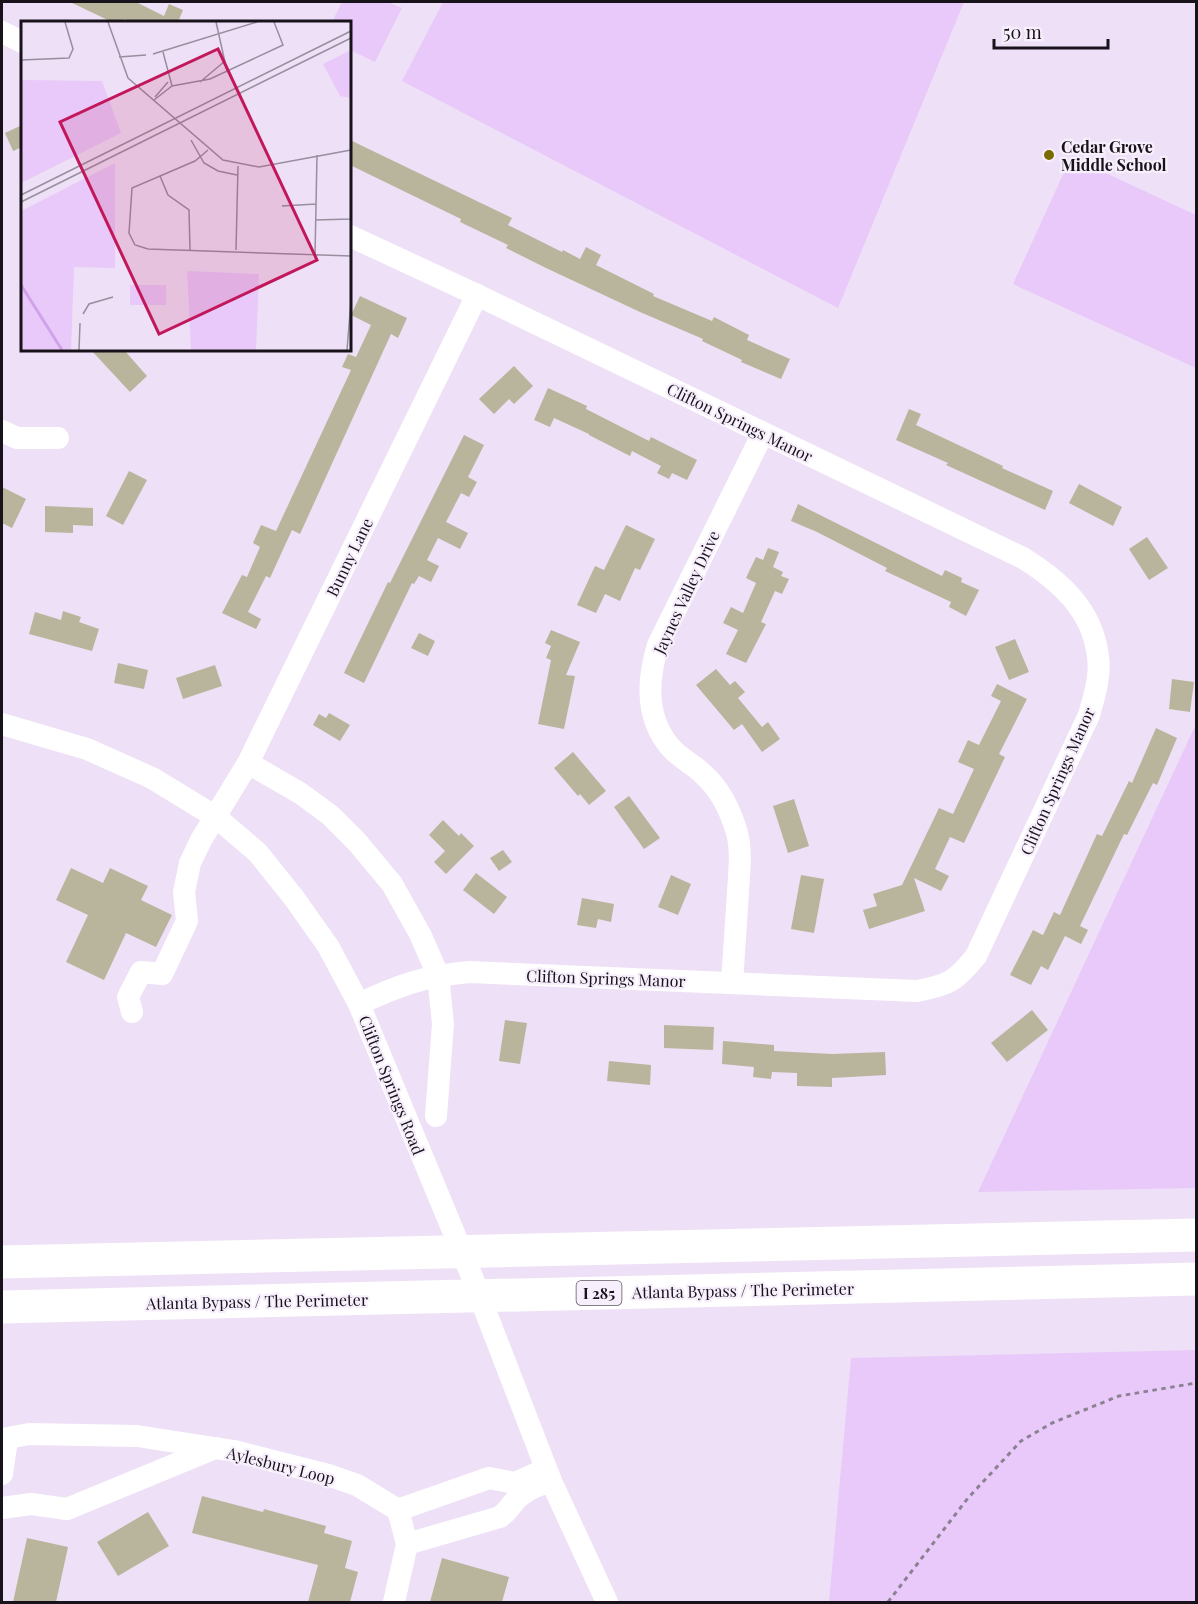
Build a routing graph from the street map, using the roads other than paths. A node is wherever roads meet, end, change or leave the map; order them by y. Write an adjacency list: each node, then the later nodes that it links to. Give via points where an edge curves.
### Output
1 (2, 32): 2 (street)
2 (21, 42)
3 (351, 236): 4 (street, Clifton Springs Manor)
4 (477, 295): 6 (street, Clifton Springs Manor); 9 (street, Bunny Lane)
5 (2, 431): 7 (street, via 17,438)
6 (763, 433): 12 (street, Jaynes Valley Drive, via 658,645 649,686 650,710 663,737 718,791 738,835); 12 (street, Clifton Springs Manor, via 1023,558 1050,575 1070,594 1089,624 1098,657 1097,687 1077,743 976,956 962,973 942,987 917,991)
7 (58, 438)
8 (2, 724): 10 (street, Clifton Springs Road, via 87,749 152,778)
9 (248, 763): 10 (street, Bunny Lane); 11 (street, via 300,793 357,842 392,884)
10 (216, 817): 13 (street, Clifton Springs Road, via 258,853 294,897 328,946); 14 (street, Bunny Lane, via 190,863 184,892 188,921 162,974 141,972 128,997)
11 (438, 975): 12 (street, Clifton Springs Manor, via 470,972); 13 (street, Clifton Springs Manor, via 397,986); 15 (street, via 443,1024)
12 (732, 983)
13 (359, 1004): 23 (street, Clifton Springs Road)
14 (132, 1012)
15 (436, 1116)
16 (1197, 1235): 17 (highway)
17 (2, 1262)
18 (1197, 1279): 19 (highway, Atlanta Bypass / The Perimeter / I 285)
19 (2, 1307)
20 (4, 1440): 21 (street, Aylesbury Loop, via 29,1434 137,1436); 22 (street)
21 (215, 1448): 25 (street, via 67,1509 31,1504); 26 (street, Aylesbury Loop, via 328,1475 357,1485)
22 (2, 1474)
23 (549, 1475): 24 (street, via 515,1483 489,1478); 27 (street, via 514,1501 500,1517); 30 (street, Clifton Springs Road)
24 (450, 1493): 26 (street); 27 (street, via 449,1513)
25 (2, 1508)
26 (398, 1510): 28 (street)
27 (464, 1528): 28 (street)
28 (407, 1544): 29 (street)
29 (394, 1602)
30 (607, 1602)

